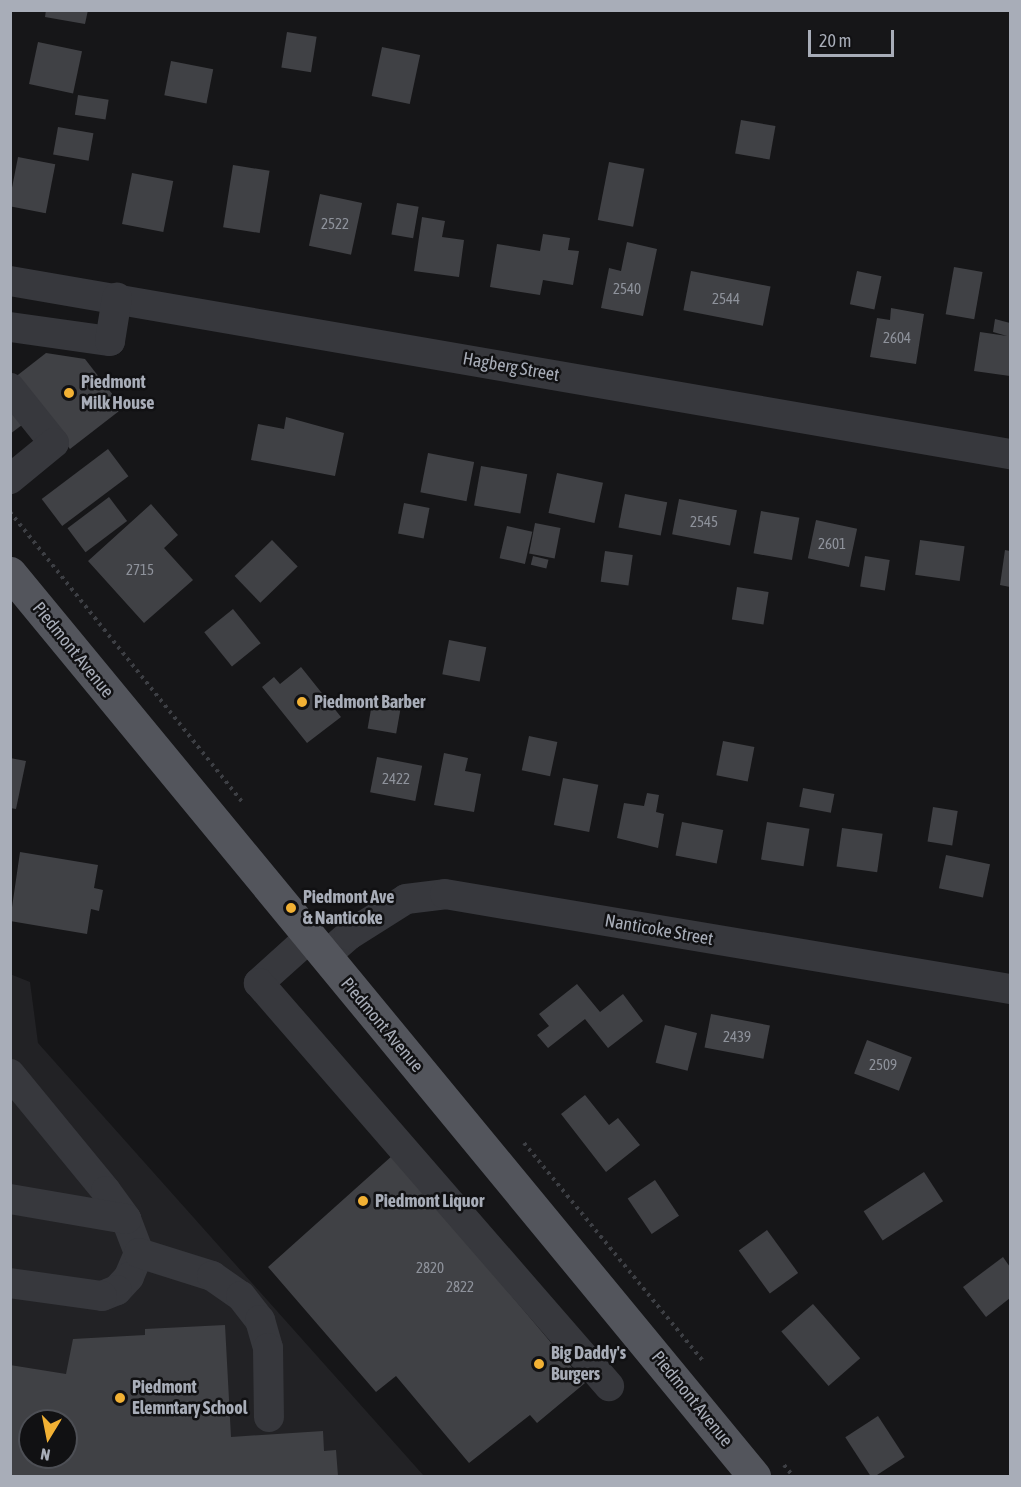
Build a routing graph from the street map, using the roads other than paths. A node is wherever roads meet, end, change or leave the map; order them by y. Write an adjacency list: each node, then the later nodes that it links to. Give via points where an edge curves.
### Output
1 (10, 280): 2 (street, Hagberg Street)
2 (117, 298): 3 (street, via 110,340); 5 (street, Hagberg Street)
3 (10, 327)
4 (10, 388): 6 (street, via 54,443)
5 (1011, 454)
6 (15, 466)
7 (10, 573): 8 (main road, Piedmont Avenue)
8 (317, 947): 9 (street, Nanticoke Street, via 349,935 406,899 445,894); 15 (street, Nanticoke Street, via 259,983); 17 (main road, Piedmont Avenue)
9 (1011, 989)
10 (10, 1074): 12 (street)
11 (10, 1199): 12 (street)
12 (126, 1219): 13 (street)
13 (139, 1252): 14 (street, via 129,1277 117,1290 102,1296); 16 (street, via 212,1276 241,1296 260,1320 267,1348)
14 (10, 1282)
15 (609, 1386)
16 (269, 1417)
17 (766, 1467)

